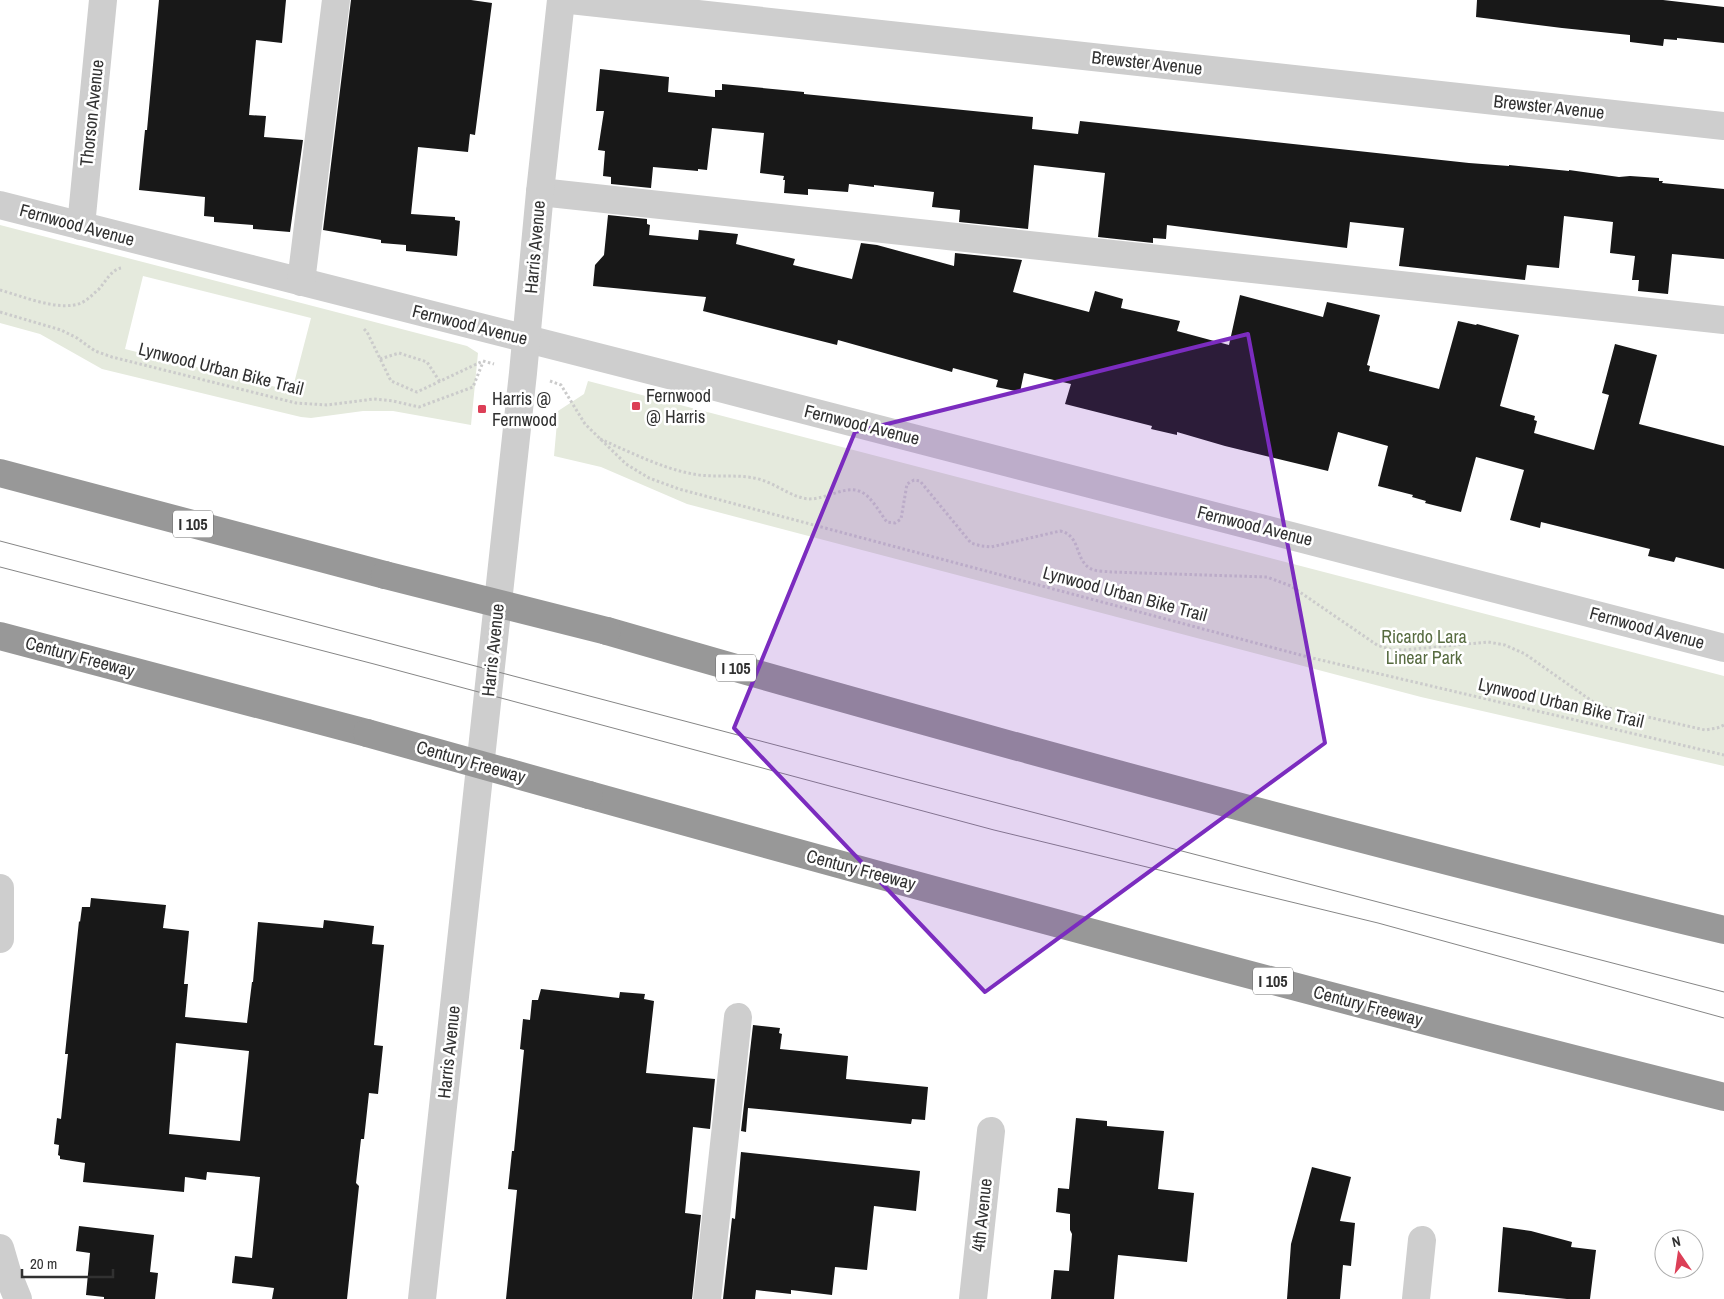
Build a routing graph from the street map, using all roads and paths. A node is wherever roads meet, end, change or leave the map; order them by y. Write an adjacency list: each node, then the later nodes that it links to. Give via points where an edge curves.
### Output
1 (103, 0): 8 (street, Thorson Avenue)
2 (336, 0): 10 (street)
3 (561, 0): 6 (street, Harris Avenue)
4 (570, 0): 5 (street, Brewster Avenue)
5 (1724, 126)
6 (540, 192): 13 (street); 15 (street, Harris Avenue)
7 (0, 205): 8 (street, Fernwood Avenue)
8 (81, 226): 10 (street, Fernwood Avenue)
9 (130, 270): 11 (path, via 114,270 89,298 72,306 54,305)
10 (301, 282): 15 (street, Fernwood Avenue)
11 (0, 290)
12 (0, 312): 17 (path, Lynwood Urban Bike Trail, via 61,330 95,351 112,357 311,405 374,399 425,406 473,387 483,361)
13 (1724, 320)
14 (362, 328): 16 (path)
15 (526, 338): 22 (street, Fernwood Avenue); 34 (street, Harris Avenue)
16 (380, 358): 17 (path, via 399,353 427,362); 17 (path, via 390,381 407,389 418,392)
17 (440, 382)
18 (561, 385): 19 (path, Lynwood Urban Bike Trail, via 585,424)
19 (598, 437): 23 (path, via 693,474 754,478 802,498 812,500 857,490 866,495 886,522 895,523 901,519 906,484 914,480 920,482 971,543 991,547 1060,531 1068,533 1088,567 1096,570 1259,576 1279,580 1363,637 1389,649 1488,642 1505,645 1525,654 1598,706 1705,730); 24 (path, Lynwood Urban Bike Trail, via 626,464 649,478 679,489 1308,657)
20 (0, 473): 26 (highway, I 105, bridge, via 607,631 866,706 1507,877)
21 (0, 636): 29 (highway, Century Freeway / I 105, bridge, via 367,733 824,861 1460,1030)
22 (1724, 648)
23 (1724, 725)
24 (1724, 755)
25 (0, 888): 27 (street)
26 (1724, 930)
27 (0, 939)
28 (738, 1017): 35 (street)
29 (1724, 1096)
30 (991, 1131): 36 (street, 4th Avenue)
31 (1422, 1240): 37 (street)
32 (0, 1248): 33 (street)
33 (18, 1299)
34 (422, 1299)
35 (707, 1299)
36 (973, 1299)
37 (1416, 1299)

